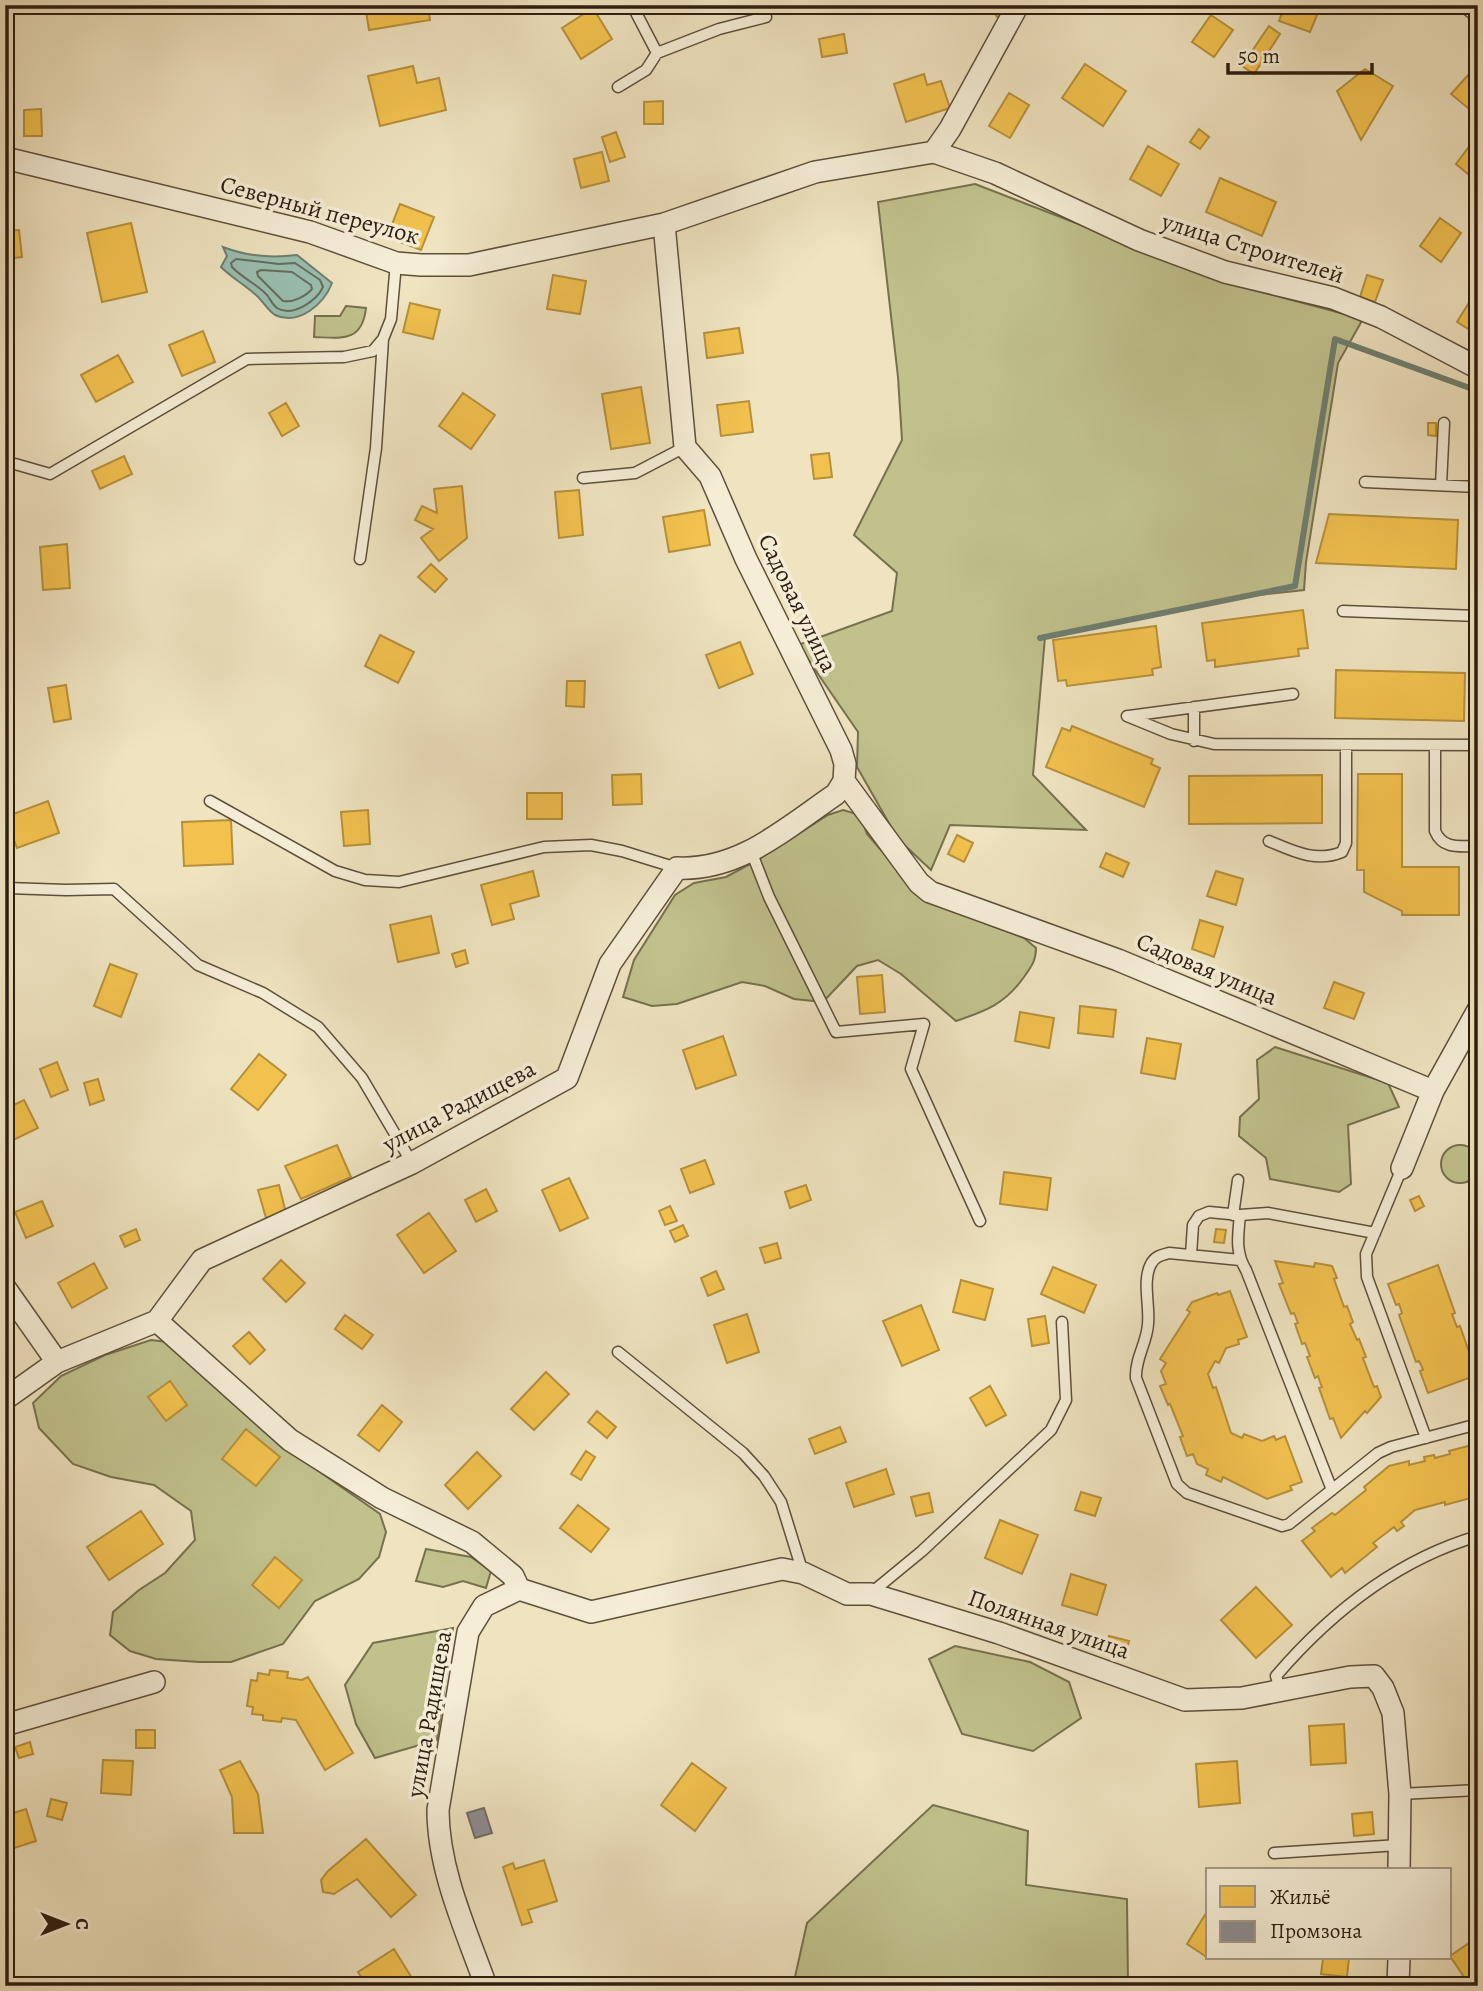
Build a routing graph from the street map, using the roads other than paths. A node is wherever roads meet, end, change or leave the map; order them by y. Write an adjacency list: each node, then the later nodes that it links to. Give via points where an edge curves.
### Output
1 (632, 5): 6 (lane)
2 (1018, 5): 8 (street)
3 (1470, 5): 4 (street)
4 (1478, 10)
5 (766, 17): 6 (lane)
6 (657, 53): 7 (lane, via 646,70)
7 (618, 87)
8 (934, 152): 10 (street, via 815,172); 13 (street, улица Строителей, via 995,173 1139,240 1213,268 1333,298)
9 (5, 158): 11 (street, Северный переулок, via 309,232)
10 (664, 224): 11 (street, Северный переулок, via 469,265); 15 (street)
11 (396, 263): 12 (lane, via 391,319)
12 (383, 339): 16 (lane, via 373,351 345,356 247,359 50,474); 21 (lane, via 376,447)
13 (1478, 368)
14 (1444, 423): 19 (lane)
15 (685, 447): 17 (lane, via 635,473); 30 (street, Садовая улица, via 714,485 841,750)
16 (15, 464)
17 (583, 478)
18 (1365, 482): 19 (lane)
19 (1441, 485): 20 (lane)
20 (1478, 487)
21 (360, 559)
22 (1343, 611): 23 (lane)
23 (1478, 616)
24 (1293, 694): 25 (lane)
25 (1194, 707): 26 (lane); 26 (lane, via 1126,716)
26 (1194, 741): 27 (lane)
27 (1346, 745): 28 (lane); 32 (lane, via 1346,843 1342,852 1306,856)
28 (1435, 745): 29 (lane); 33 (lane, via 1435,831 1439,841 1448,846)
29 (1478, 745)
30 (844, 781): 34 (street, via 836,794); 38 (street, Садовая улица, via 930,892 1118,960)
31 (210, 801): 35 (lane, via 335,872 365,880 399,882 544,847 591,845)
32 (1269, 841)
33 (1478, 846)
34 (751, 851): 35 (street, via 723,864); 43 (lane, via 836,1032 925,1024 911,1069)
35 (677, 867): 39 (street, улица Радищева, via 610,964 567,1078)
36 (5, 885): 39 (lane, via 114,888 198,965 263,993 318,1027 362,1078)
37 (1478, 1010): 38 (street)
38 (1433, 1091): 40 (street)
39 (412, 1163): 48 (street, улица Радищева, via 202,1260)
40 (1402, 1168): 44 (lane)
41 (1238, 1180): 42 (lane)
42 (1236, 1215): 44 (lane, via 1268,1213); 45 (lane, via 1209,1212 1199,1216); 46 (lane)
43 (980, 1221)
44 (1375, 1233): 54 (lane, via 1366,1254 1367,1277)
45 (1191, 1255): 46 (lane); 55 (lane, via 1169,1253 1151,1262 1149,1327 1135,1366 1177,1484 1187,1493 1282,1526)
46 (1240, 1260): 55 (lane)
47 (5, 1288): 51 (street)
48 (158, 1321): 51 (street); 58 (street, via 290,1440 382,1498 472,1542 513,1576)
49 (1062, 1322): 59 (lane, via 1066,1400 1051,1430)
50 (618, 1352): 57 (lane, via 743,1453 764,1476 781,1502)
51 (57, 1362): 52 (street)
52 (5, 1399)
53 (1478, 1424): 54 (lane)
54 (1426, 1438): 55 (lane, via 1378,1453)
55 (1332, 1490)
56 (1478, 1536): 61 (lane, via 1398,1570 1354,1598 1276,1675)
57 (803, 1573): 58 (street, Полянная улица, via 782,1569 591,1612); 59 (street, Полянная улица, via 847,1594)
58 (519, 1589): 69 (street, улица Радищева, via 484,1606 468,1632 438,1810 447,1874)
59 (871, 1594): 61 (street, Полянная улица, via 999,1633 1185,1700 1242,1698)
60 (154, 1682): 62 (street)
61 (1280, 1689): 64 (street, Полянная улица, via 1374,1676 1393,1713)
62 (5, 1725)
63 (1478, 1790): 64 (lane)
64 (1400, 1794): 65 (street, Полянная улица)
65 (1399, 1845): 66 (lane); 67 (street, Полянная улица)
66 (1274, 1853)
67 (1399, 1868)
68 (1399, 1960): 70 (street)
69 (486, 1986)
70 (1398, 1986)

